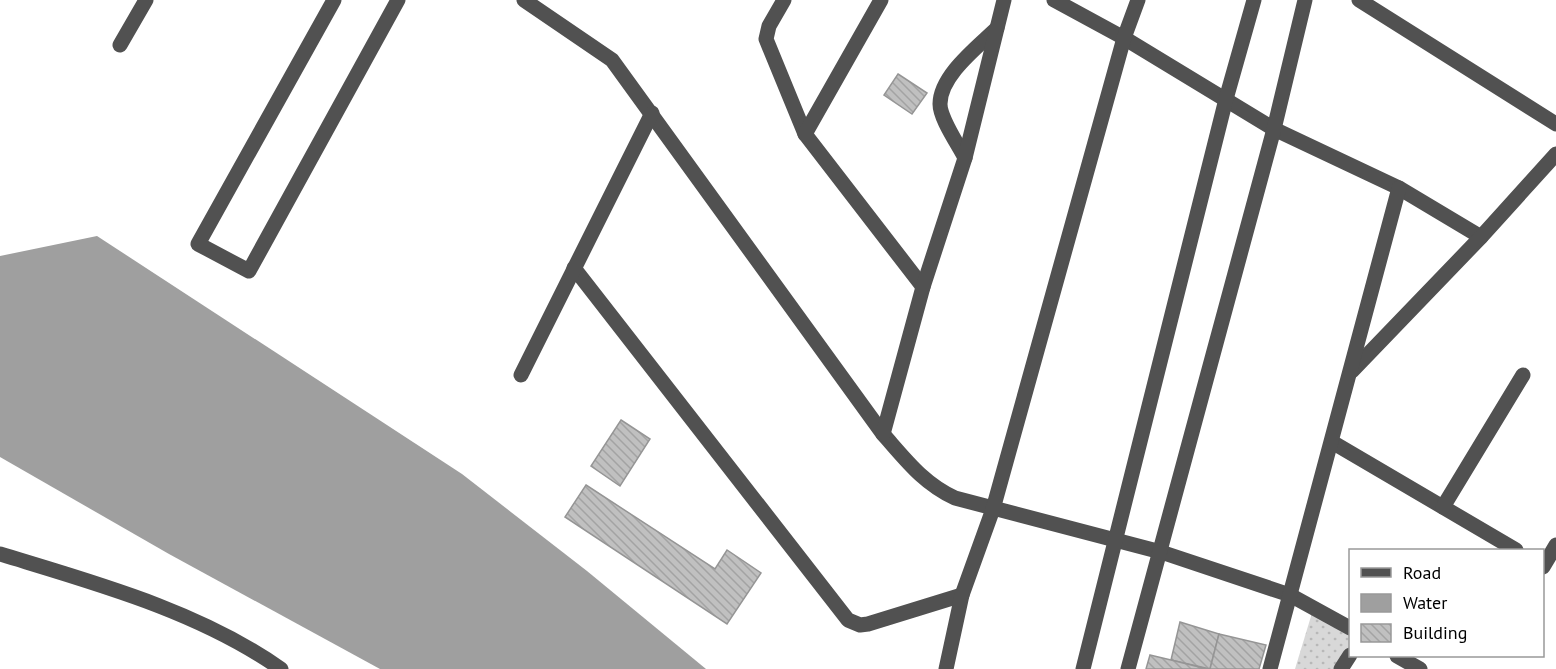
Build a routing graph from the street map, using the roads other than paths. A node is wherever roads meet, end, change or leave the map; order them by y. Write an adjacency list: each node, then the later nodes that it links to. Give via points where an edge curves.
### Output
1 (146, 0): 15 (street)
2 (334, 0): 3 (street, via 198,244 249,271)
3 (398, 0)
4 (524, 0): 17 (street, via 612,60)
5 (784, 0): 20 (street, via 766,39)
6 (881, 0): 20 (street)
7 (1004, 0): 13 (street)
8 (1054, 0): 14 (street)
9 (1138, 0): 14 (street)
10 (1254, 0): 16 (street)
11 (1305, 0): 19 (street)
12 (1359, 0): 18 (street)
13 (997, 28): 22 (street); 22 (street, via 955,69 941,95 941,111)
14 (1124, 38): 16 (street); 33 (street)
15 (120, 45)
16 (1226, 99): 19 (street); 34 (street)
17 (652, 113): 25 (street); 30 (street)
18 (1556, 124)
19 (1274, 129): 23 (street); 37 (street)
20 (805, 134): 26 (street)
21 (1556, 154): 24 (street)
22 (965, 158): 26 (street)
23 (1399, 188): 24 (street); 27 (street)
24 (1481, 237): 27 (street)
25 (574, 268): 28 (street); 40 (street, via 848,620 868,624)
26 (923, 287): 30 (street)
27 (1350, 373): 31 (street)
28 (521, 375)
29 (1522, 375): 32 (street)
30 (883, 434): 33 (street, via 922,478 940,491)
31 (1332, 442): 32 (street); 41 (street)
32 (1443, 507): 36 (street)
33 (993, 509): 34 (street); 40 (street)
34 (1114, 541): 37 (street); 46 (street)
35 (1556, 545): 39 (street)
36 (1514, 549)
37 (1161, 552): 41 (street); 47 (street)
38 (0, 554): 44 (street, via 120,591 213,631)
39 (1547, 569)
40 (962, 595): 45 (street)
41 (1290, 595): 42 (street); 48 (street)
42 (1349, 627)
43 (1399, 657): 49 (street)
44 (281, 669)
45 (946, 669)
46 (1083, 669)
47 (1128, 669)
48 (1270, 669)
49 (1420, 669)

